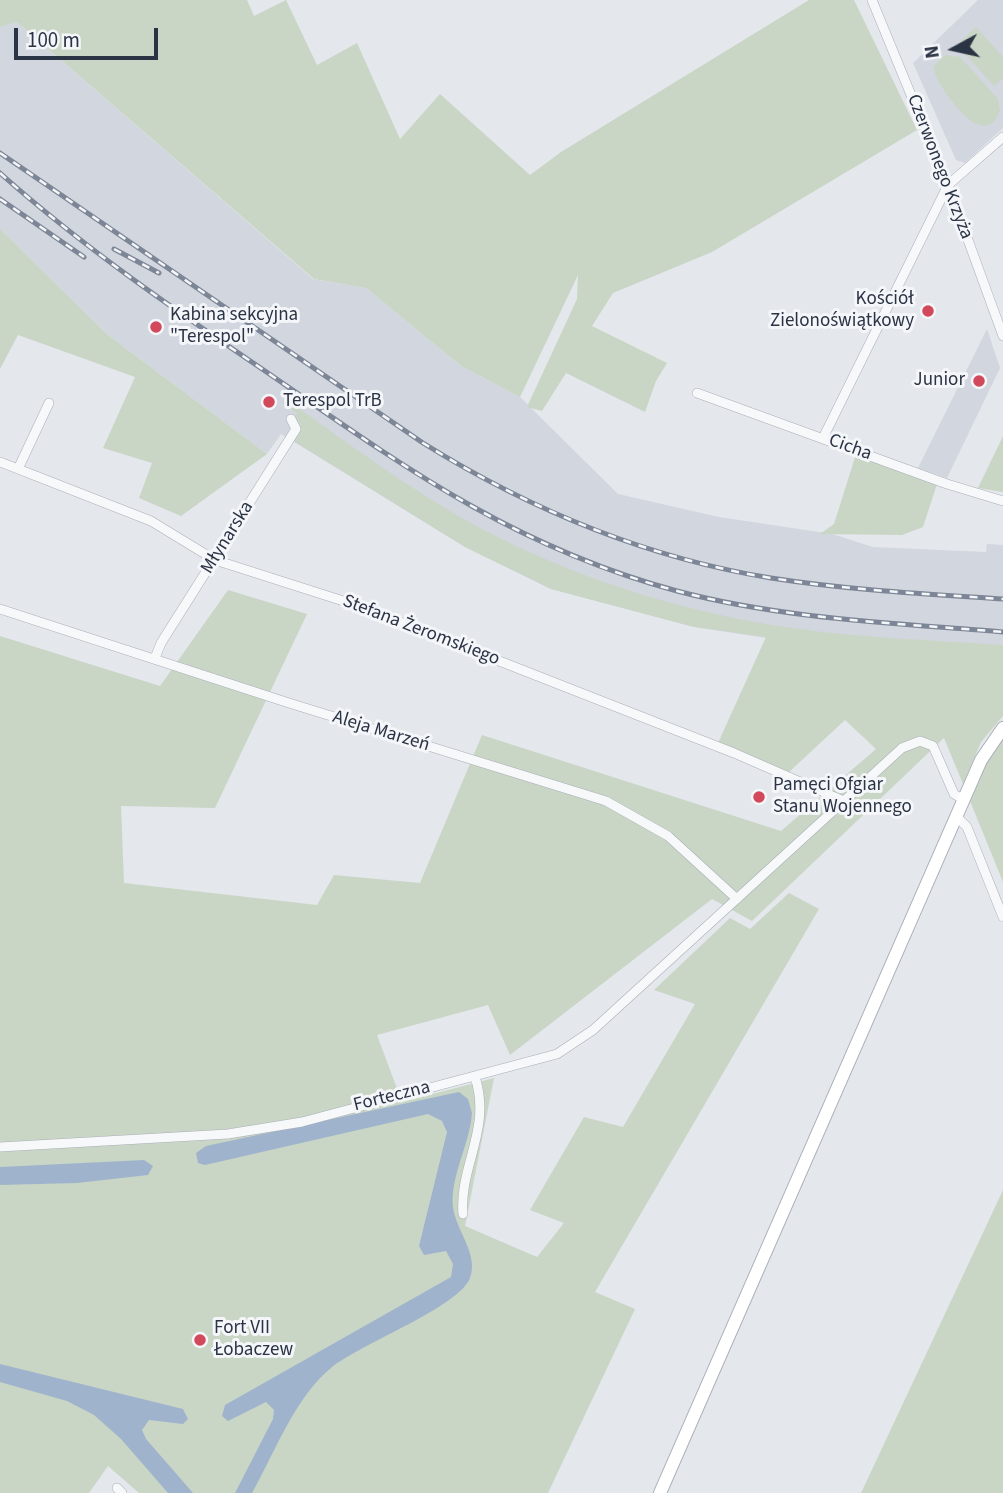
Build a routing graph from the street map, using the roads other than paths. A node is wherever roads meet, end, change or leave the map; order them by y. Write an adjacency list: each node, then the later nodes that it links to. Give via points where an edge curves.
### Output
1 (872, 0): 3 (street, Czerwonego Krzyża)
2 (1003, 137): 3 (street)
3 (947, 185): 4 (street, Czerwonego Krzyża); 8 (street)
4 (1003, 336)
5 (697, 393): 8 (street, Cicha)
6 (49, 403): 10 (street)
7 (291, 419): 12 (street, Młynarska, via 296,429)
8 (823, 438): 11 (street, Cicha)
9 (0, 462): 10 (street, Stefana Żeromskiego)
10 (18, 469): 12 (street, Stefana Żeromskiego, via 151,521)
11 (1003, 501)
12 (215, 560): 14 (street, Młynarska); 17 (street, Stefana Żeromskiego, via 359,606)
13 (0, 609): 14 (street, Aleja Marzeń)
14 (155, 658): 19 (street, Aleja Marzeń, via 606,801 668,836)
15 (1003, 728): 16 (main road, via 981,760)
16 (966, 796): 17 (street, Forteczna, via 954,794 933,746 920,741 901,748); 18 (main road)
17 (844, 801): 19 (street, Forteczna)
18 (957, 817): 20 (street, via 967,827); 24 (main road)
19 (737, 899): 21 (street, Forteczna, via 593,1030 557,1054)
20 (1003, 917)
21 (475, 1077): 22 (street, Forteczna, via 302,1122 228,1135); 23 (street, via 481,1107)
22 (0, 1147)
23 (463, 1214)
24 (660, 1493)

